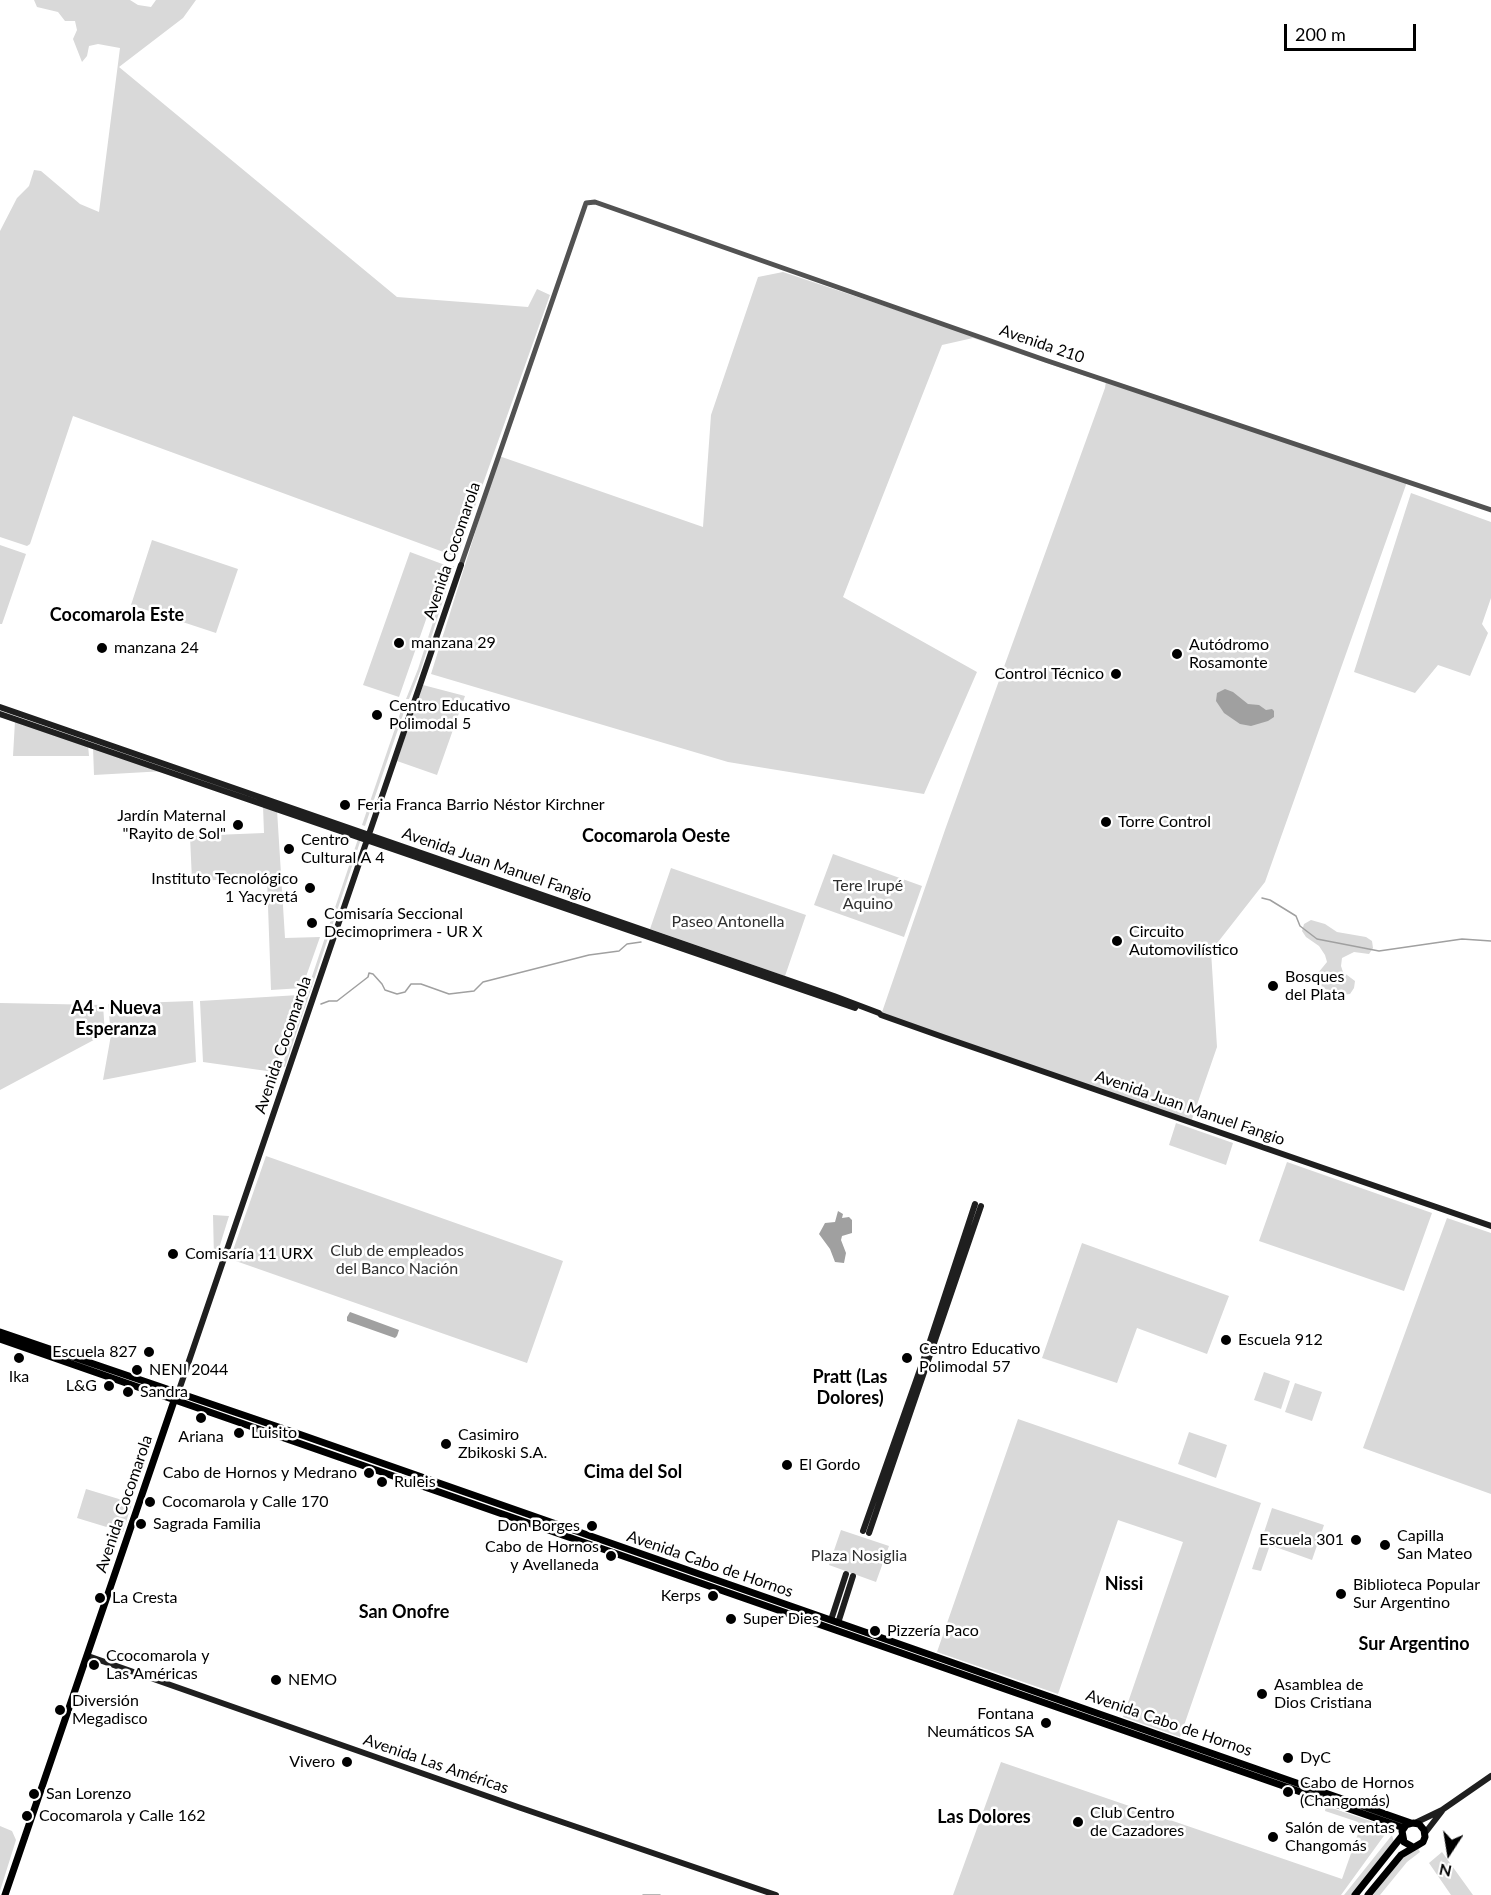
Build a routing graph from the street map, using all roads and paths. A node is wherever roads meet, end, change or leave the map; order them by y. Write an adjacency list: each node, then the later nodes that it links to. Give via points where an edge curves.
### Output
1 (586, 203): 2 (street, Avenida 210, via 613,208 1045,360); 3 (street, Avenida Cocomarola)
2 (1491, 510)
3 (461, 565): 6 (main road, Avenida Cocomarola)
4 (0, 707): 6 (main road, Avenida Juan Manuel Fangio)
5 (0, 714): 6 (main road, Avenida Juan Manuel Fangio)
6 (368, 837): 8 (main road, Avenida Juan Manuel Fangio); 11 (main road, Avenida Cocomarola)
7 (978, 1205): 12 (main road)
8 (1491, 1226)
9 (0, 1332): 11 (main road, Avenida Cabo de Hornos)
10 (0, 1339): 11 (main road, Avenida Cabo de Hornos)
11 (176, 1396): 14 (main road, Avenida Cabo de Hornos); 15 (main road, Avenida Cocomarola); 19 (main road, Avenida Cabo de Hornos)
12 (866, 1532)
13 (850, 1575): 14 (main road)
14 (835, 1621): 18 (main road, Avenida Cabo de Hornos)
15 (88, 1656): 23 (main road, Avenida Cocomarola); 24 (main road, Avenida Las Américas)
16 (1491, 1776): 17 (main road)
17 (1442, 1810): 18 (main road); 20 (main road)
18 (1413, 1823): 19 (main road); 20 (main road)
19 (1404, 1828): 21 (main road)
20 (1425, 1833): 22 (main road, via 1423,1842)
21 (1402, 1836): 22 (main road); 25 (main road)
22 (1413, 1847): 26 (main road, via 1401,1854)
23 (5, 1895)
24 (776, 1895)
25 (1355, 1895)
26 (1368, 1895)

